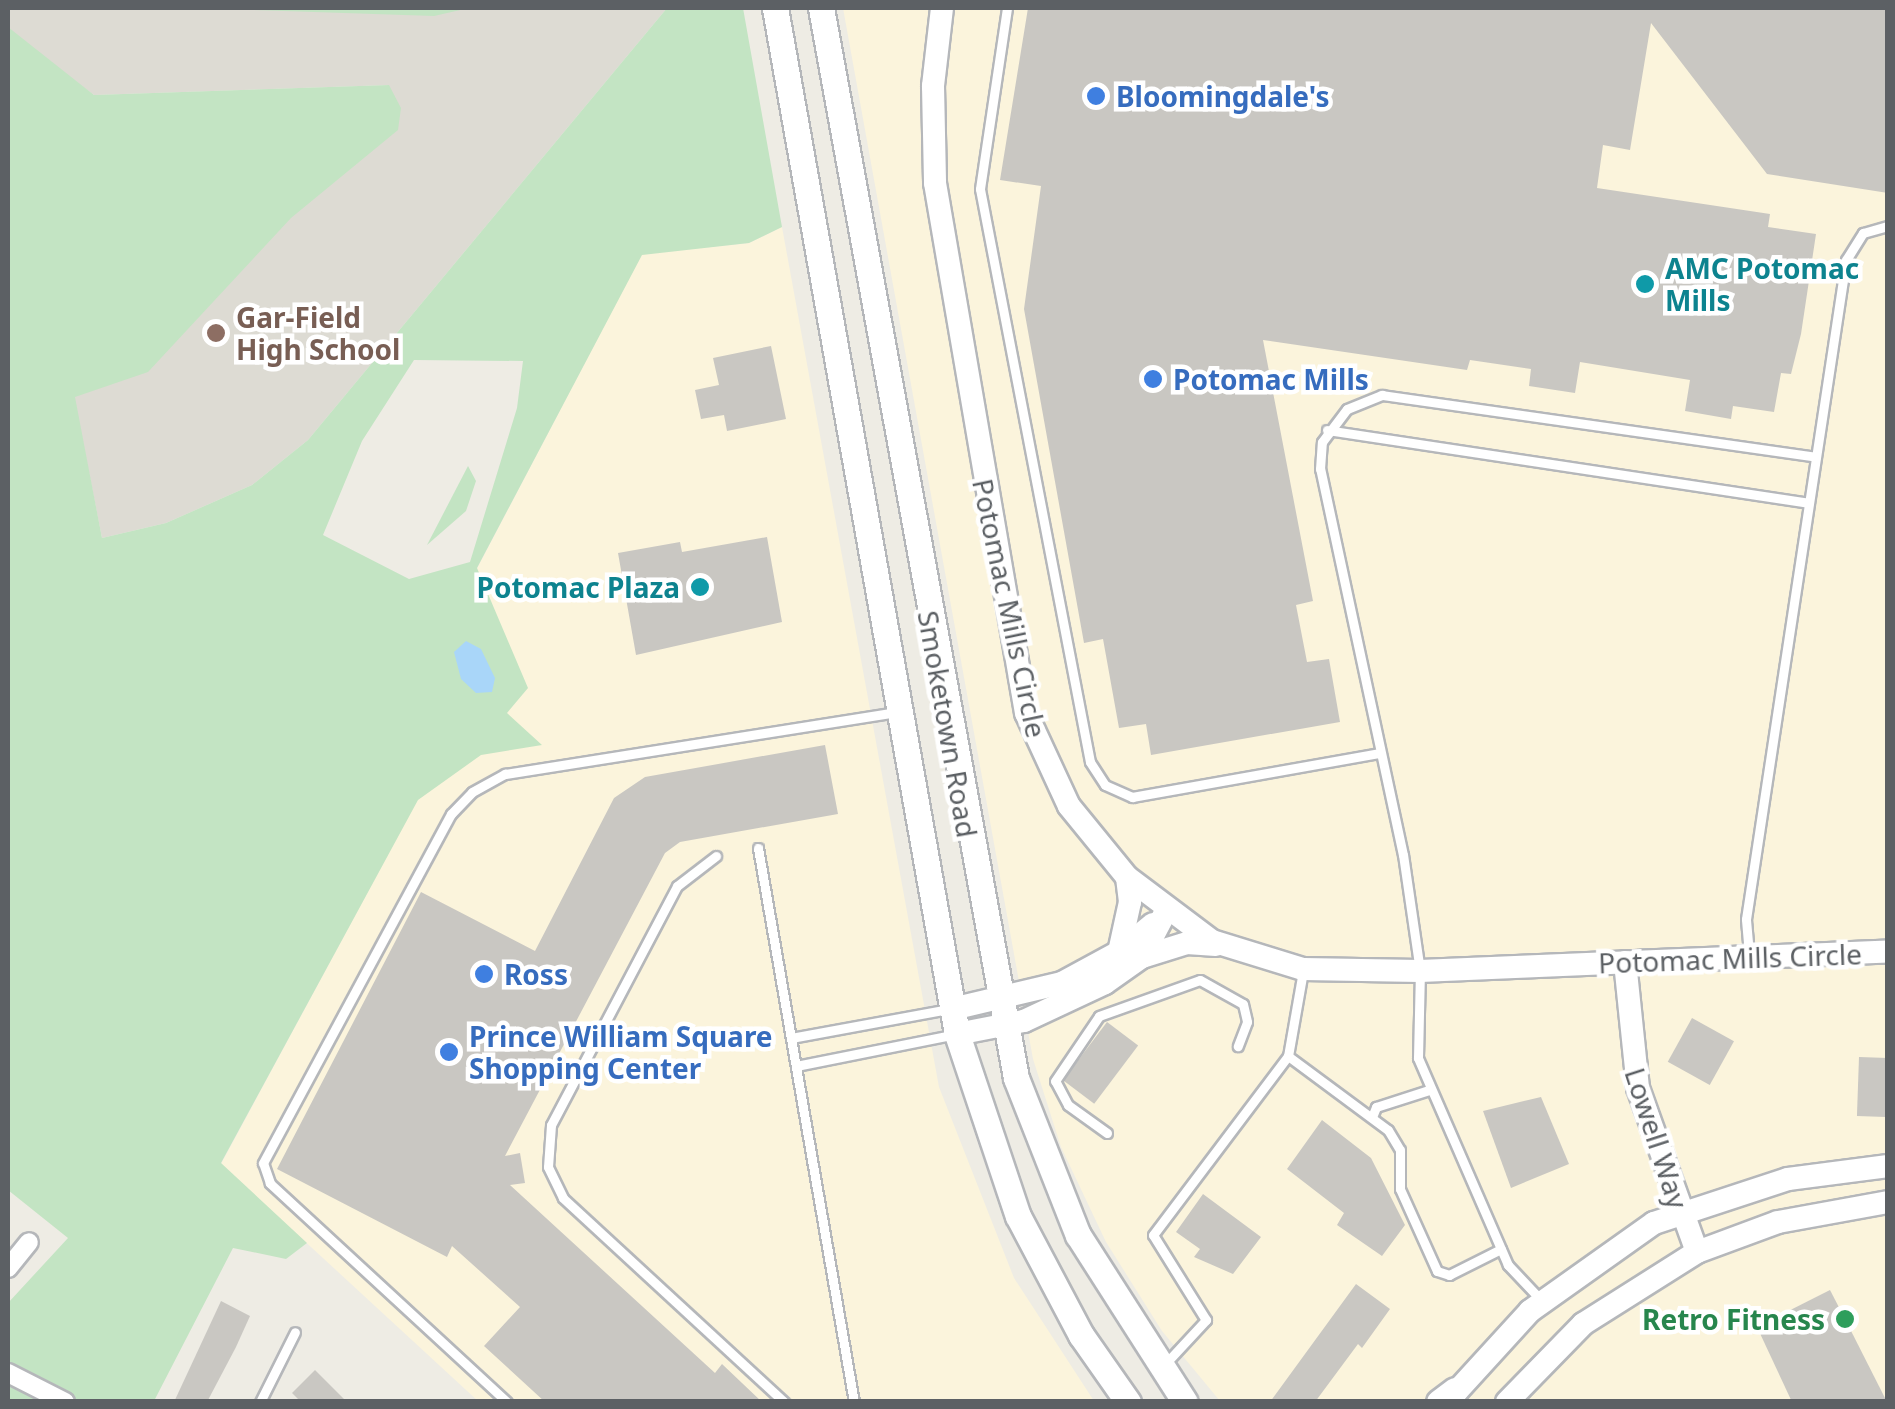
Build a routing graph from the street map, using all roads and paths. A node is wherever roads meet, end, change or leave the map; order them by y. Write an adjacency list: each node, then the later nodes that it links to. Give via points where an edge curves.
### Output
1 (775, 8): 7 (main road, Smoketown Road)
2 (821, 8): 6 (main road, Smoketown Road)
3 (942, 8): 15 (street, Potomac Mills Circle, via 933,86 935,183 1026,714 1069,806)
4 (1007, 8): 12 (lane, via 980,189 1090,762 1105,785 1132,797)
5 (1888, 226): 9 (lane, via 1863,233 1848,252)
6 (871, 286): 7 (main road); 24 (main road, Smoketown Road)
7 (825, 294): 11 (main road, Smoketown Road)
8 (1327, 430): 9 (lane, via 1356,404 1397,396); 10 (lane); 12 (lane, via 1320,469)
9 (1816, 456): 10 (lane)
10 (1810, 503): 20 (lane, via 1746,920)
11 (899, 712): 25 (main road, Smoketown Road); 47 (lane, via 505,774 472,792 452,814 263,1164 270,1183)
12 (1380, 753): 23 (lane)
13 (758, 848): 26 (lane)
14 (716, 856): 48 (lane, via 677,886 552,1125 548,1166 563,1198)
15 (1127, 877): 16 (street, Potomac Mills Circle); 19 (street)
16 (1166, 911): 17 (street, Potomac Mills Circle); 19 (street)
17 (1226, 947): 19 (street, via 1188,943); 22 (street, Potomac Mills Circle)
18 (1888, 951): 20 (street, Potomac Mills Circle)
19 (1130, 954): 24 (street, via 1078,999)
20 (1749, 957): 21 (street, Potomac Mills Circle)
21 (1624, 962): 23 (street, Potomac Mills Circle); 35 (street, Lowell Way, via 1630,1057)
22 (1303, 969): 23 (street, Potomac Mills Circle); 28 (lane)
23 (1420, 972): 30 (lane, via 1417,1048)
24 (1000, 1012): 25 (street); 42 (main road, Smoketown Road, via 1056,1188 1109,1292)
25 (954, 1022): 26 (lane); 29 (lane); 50 (main road, Smoketown Road, via 1018,1216 1070,1318)
26 (791, 1038): 29 (lane)
27 (1238, 1046): 32 (lane, via 1247,1022 1243,1004 1210,982 1187,981 1100,1016 1056,1081 1068,1105)
28 (1288, 1056): 31 (lane); 42 (lane, via 1153,1235 1206,1320)
29 (796, 1066): 49 (lane)
30 (1428, 1090): 31 (lane, via 1376,1107); 37 (lane)
31 (1372, 1117): 37 (lane, via 1400,1150 1400,1190 1436,1272 1448,1275)
32 (1107, 1133)
33 (1888, 1166): 35 (street, via 1788,1180)
34 (1888, 1202): 38 (street, via 1778,1222)
35 (1680, 1211): 38 (street, Lowell Way); 40 (street, via 1616,1244)
36 (29, 1242): 39 (street)
37 (1501, 1250): 40 (lane)
38 (1697, 1252): 52 (street, via 1584,1324)
39 (8, 1268)
40 (1542, 1301): 44 (street)
41 (295, 1332): 46 (lane)
42 (1160, 1368): 51 (main road, Smoketown Road)
43 (8, 1373): 45 (street)
44 (1447, 1398)
45 (65, 1402)
46 (260, 1402)
47 (508, 1402)
48 (784, 1402)
49 (854, 1402)
50 (1128, 1402)
51 (1185, 1402)
52 (1507, 1402)

